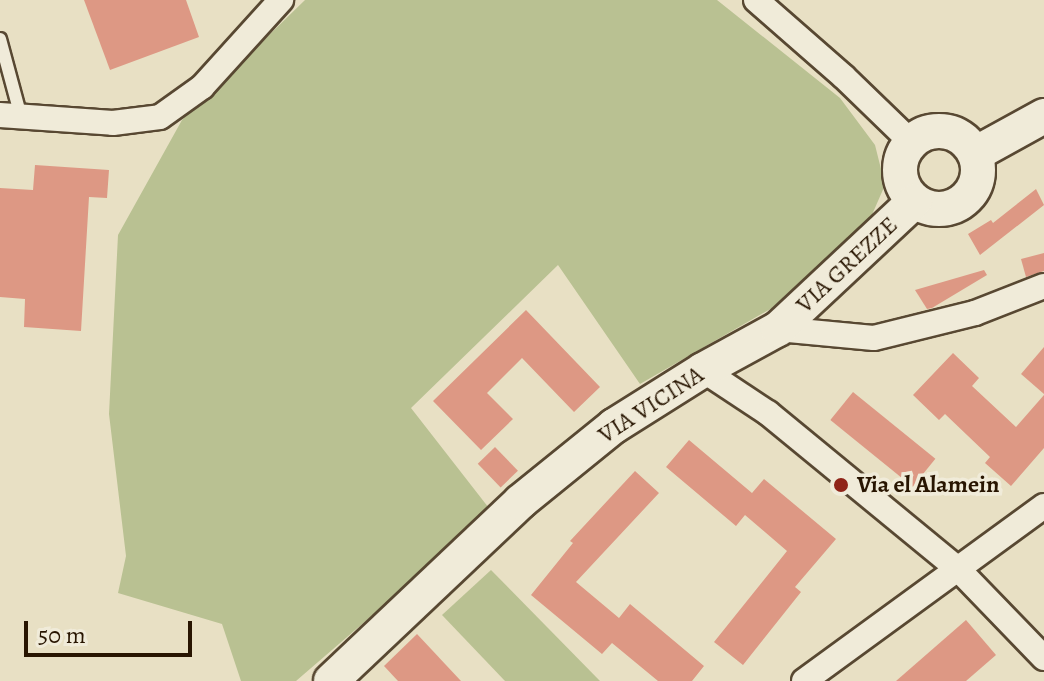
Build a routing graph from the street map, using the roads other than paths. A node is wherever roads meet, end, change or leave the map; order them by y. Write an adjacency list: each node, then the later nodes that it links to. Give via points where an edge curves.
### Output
1 (281, 0): 4 (street, via 202,87 160,117 113,123)
2 (756, 0): 6 (street)
3 (0, 39): 4 (lane)
4 (10, 116)
5 (1044, 116): 7 (street)
6 (911, 142): 7 (street, via 922,134 946,131 968,143); 8 (street, VIA GREZZE, via 900,166 906,191)
7 (975, 154): 8 (street, VIA GREZZE, via 977,179 963,201 939,209)
8 (915, 201): 10 (street, VIA GREZZE)
9 (1044, 286): 10 (street, via 975,313 874,338)
10 (778, 329): 11 (street, VIA VICINA)
11 (703, 370): 13 (street, via 768,413); 15 (street, VIA VICINA, via 614,426 520,502)
12 (1044, 506): 13 (street)
13 (957, 568): 14 (street); 16 (street)
14 (1044, 658)
15 (331, 681)
16 (804, 681)

